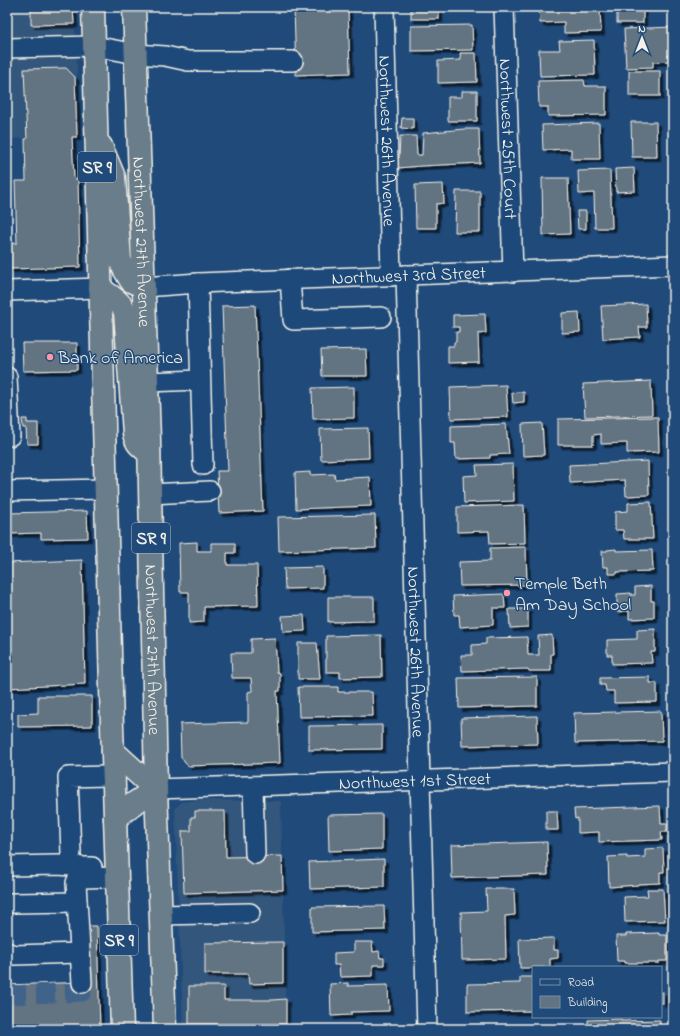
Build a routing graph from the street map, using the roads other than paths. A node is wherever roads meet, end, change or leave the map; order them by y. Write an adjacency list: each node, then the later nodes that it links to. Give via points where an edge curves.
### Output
1 (93, 7): 5 (highway, SR 9)
2 (134, 7): 7 (highway, Northwest 27th Avenue / SR 9)
3 (384, 7): 12 (street, Northwest 26th Avenue)
4 (504, 7): 11 (street, Northwest 25th Court)
5 (94, 46): 6 (street); 7 (street); 9 (highway, SR 9)
6 (7, 48)
7 (136, 54): 8 (street, via 188,61); 15 (highway, Northwest 27th Avenue / SR 9)
8 (293, 61)
9 (96, 136): 15 (highway, via 114,176 120,260 131,281); 16 (highway, SR 9)
10 (673, 265): 11 (street, Northwest 3rd Street)
11 (513, 272): 12 (street, Northwest 3rd Street)
12 (399, 275): 13 (street, Northwest 3rd Street); 32 (street, Northwest 26th Avenue)
13 (290, 279): 14 (street, Northwest 3rd Street); 18 (street, via 292,320)
14 (198, 283): 15 (street, Northwest 3rd Street); 20 (street)
15 (144, 287): 21 (highway, Northwest 27th Avenue / SR 9)
16 (100, 288): 17 (street); 23 (highway, via 120,303 125,312 135,439 138,445); 25 (highway, SR 9)
17 (7, 291)
18 (381, 318)
19 (7, 377): 22 (street)
20 (200, 380): 21 (street); 24 (street)
21 (148, 382): 23 (highway, Northwest 27th Avenue / SR 9)
22 (10, 436)
23 (149, 453): 28 (highway, Northwest 27th Avenue / SR 9)
24 (203, 465)
25 (106, 489): 26 (street); 29 (highway, SR 9)
26 (7, 491)
27 (210, 491): 28 (street)
28 (150, 494): 34 (highway, Northwest 27th Avenue / SR 9)
29 (113, 751): 34 (highway); 35 (highway, SR 9)
30 (673, 772): 32 (street, Northwest 1st Street)
31 (107, 776): 36 (street, via 68,777)
32 (420, 780): 33 (street, Northwest 1st Street); 49 (street, Northwest 26th Avenue)
33 (253, 786): 34 (street, Northwest 1st Street); 37 (street)
34 (156, 789): 35 (highway); 43 (highway, Northwest 27th Avenue / SR 9)
35 (115, 818): 39 (highway, SR 9)
36 (71, 853)
37 (255, 854)
38 (7, 866): 39 (street, via 58,865)
39 (117, 872): 40 (street, via 78,878); 47 (highway, SR 9)
40 (77, 902): 41 (street); 45 (street)
41 (7, 904)
42 (250, 913): 43 (street)
43 (161, 915): 48 (highway, Northwest 27th Avenue / SR 9)
44 (7, 952): 45 (street, via 14,955)
45 (80, 953): 46 (street)
46 (82, 983)
47 (122, 1029)
48 (165, 1029)
49 (427, 1029)

